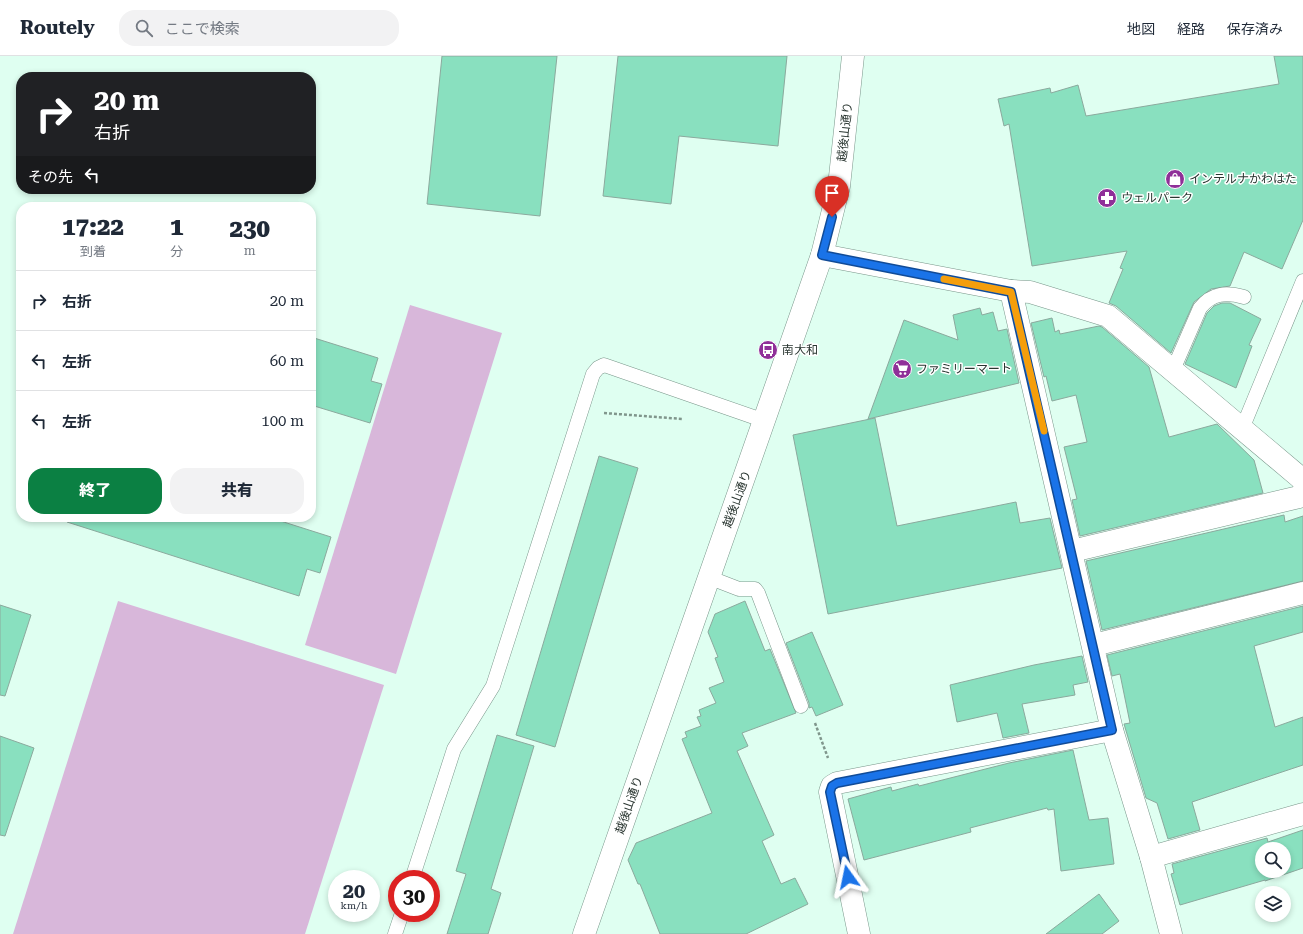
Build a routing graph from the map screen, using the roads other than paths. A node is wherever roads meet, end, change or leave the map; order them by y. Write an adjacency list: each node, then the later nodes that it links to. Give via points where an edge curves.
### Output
1 (853, 56): 2 (street, 越後山通り, via 839,186)
2 (822, 255): 4 (street); 7 (street, 越後山通り)
3 (1303, 281): 8 (lane)
4 (1011, 292): 6 (street, via 1030,292 1108,316); 11 (street)
5 (1244, 297): 6 (lane, via 1230,293 1205,301)
6 (1173, 370): 8 (street)
7 (765, 421): 12 (street, 越後山通り); 19 (lane, via 604,365 593,374 493,686 454,748)
8 (1242, 429): 9 (street)
9 (1303, 480)
10 (1303, 492): 11 (street, via 1299,497)
11 (1072, 551): 14 (street)
12 (708, 577): 15 (lane, via 739,589 755,589 758,593); 22 (street, 越後山通り)
13 (1303, 594): 14 (street)
14 (1094, 645): 16 (street)
15 (801, 706)
16 (1112, 730): 18 (street); 23 (street, via 832,786 830,792)
17 (1303, 814): 18 (street)
18 (1151, 857): 24 (street)
19 (415, 870)
20 (399, 922): 21 (lane)
21 (395, 934)
22 (584, 934)
23 (859, 934)
24 (1171, 934)

